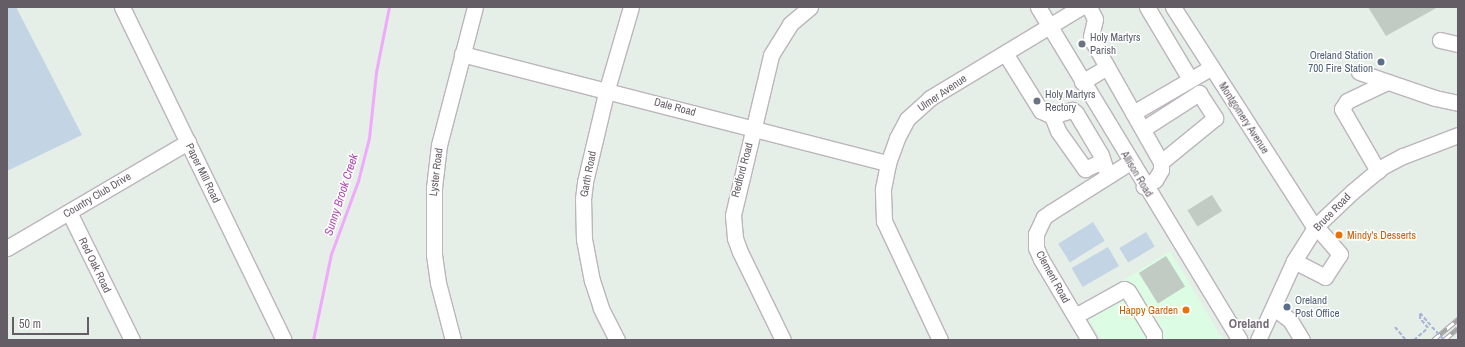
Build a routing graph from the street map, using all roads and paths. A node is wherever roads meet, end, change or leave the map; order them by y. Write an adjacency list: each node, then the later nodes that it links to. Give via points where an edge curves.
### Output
1 (122, 7): 31 (street, Paper Mill Road)
2 (475, 7): 14 (street, Lyster Road)
3 (631, 7): 21 (street, Garth Road)
4 (810, 7): 27 (street, Redford Road, via 790,24 776,43)
5 (1038, 7): 10 (street, Allison Road)
6 (1081, 7): 10 (street, Ulmer Avenue)
7 (1089, 7): 15 (street, via 1095,20 1093,42)
8 (1147, 7): 18 (street)
9 (1173, 7): 16 (street, Montgomery Avenue)
10 (1049, 26): 13 (street, Ulmer Avenue); 19 (street, Allison Road)
11 (1440, 40): 12 (street)
12 (1458, 44)
13 (1005, 53): 26 (street, via 1041,111); 36 (street, Ulmer Avenue, via 917,108 902,127)
14 (462, 54): 21 (street, Dale Road); 49 (street, Lyster Road, via 439,146 433,206 434,255 438,283)
15 (1107, 67): 19 (street); 25 (street)
16 (1212, 67): 18 (street); 41 (street, Montgomery Avenue)
17 (1359, 72): 20 (street)
18 (1190, 79): 25 (street)
19 (1082, 82): 22 (street, Allison Road)
20 (1387, 82): 23 (street); 37 (street, via 1347,101 1342,109)
21 (607, 89): 27 (street, Dale Road); 50 (street, Garth Road, via 585,182 583,219 592,281 601,308)
22 (1091, 96): 24 (street); 34 (street, Allison Road)
23 (1458, 103)
24 (1074, 112): 26 (street); 33 (street, via 1101,155)
25 (1134, 113): 28 (street)
26 (1052, 116): 33 (street, via 1058,131 1085,169)
27 (753, 127): 36 (street, Dale Road); 51 (street, Redford Road, via 734,202 733,227 740,252)
28 (1143, 129): 35 (street); 35 (street, via 1198,93 1215,118)
29 (1458, 135): 30 (street, Bruce Road)
30 (1442, 141): 32 (street); 37 (street, Bruce Road, via 1403,156)
31 (188, 142): 40 (street, Country Club Drive); 48 (street, Paper Mill Road)
32 (1458, 144)
33 (1102, 161): 38 (street)
34 (1130, 162): 38 (street, Clement Road); 39 (street, Allison Road)
35 (1161, 162): 39 (street, via 1161,170 1155,180)
36 (888, 163): 52 (street, Ulmer Avenue, via 881,205 884,221)
37 (1378, 171): 41 (street, Bruce Road)
38 (1108, 176): 45 (street, Clement Road, via 1044,218 1036,234 1036,248 1041,259)
39 (1144, 186): 55 (street, Allison Road)
40 (69, 212): 42 (street, Country Club Drive); 47 (street, Red Oak Road)
41 (1316, 227): 43 (street, Bruce Road); 43 (street, Montgomery Avenue, via 1340,254 1325,277)
42 (7, 248)
43 (1294, 261): 44 (street, Bruce Road)
44 (1274, 308): 56 (street, Bruce Road); 57 (street, via 1290,320)
45 (1075, 316): 53 (street, Clement Road); 54 (street, via 1124,289 1128,291 1154,334)
46 (1395, 327): 58 (path)
47 (132, 340)
48 (284, 340)
49 (453, 340)
50 (617, 340)
51 (783, 340)
52 (940, 340)
53 (1089, 340)
54 (1154, 340)
55 (1240, 340)
56 (1258, 340)
57 (1302, 340)
58 (1406, 340)
59 (1414, 340): 60 (path, bridge, via 1428,328 1420,318 1420,312)
60 (1444, 340)

